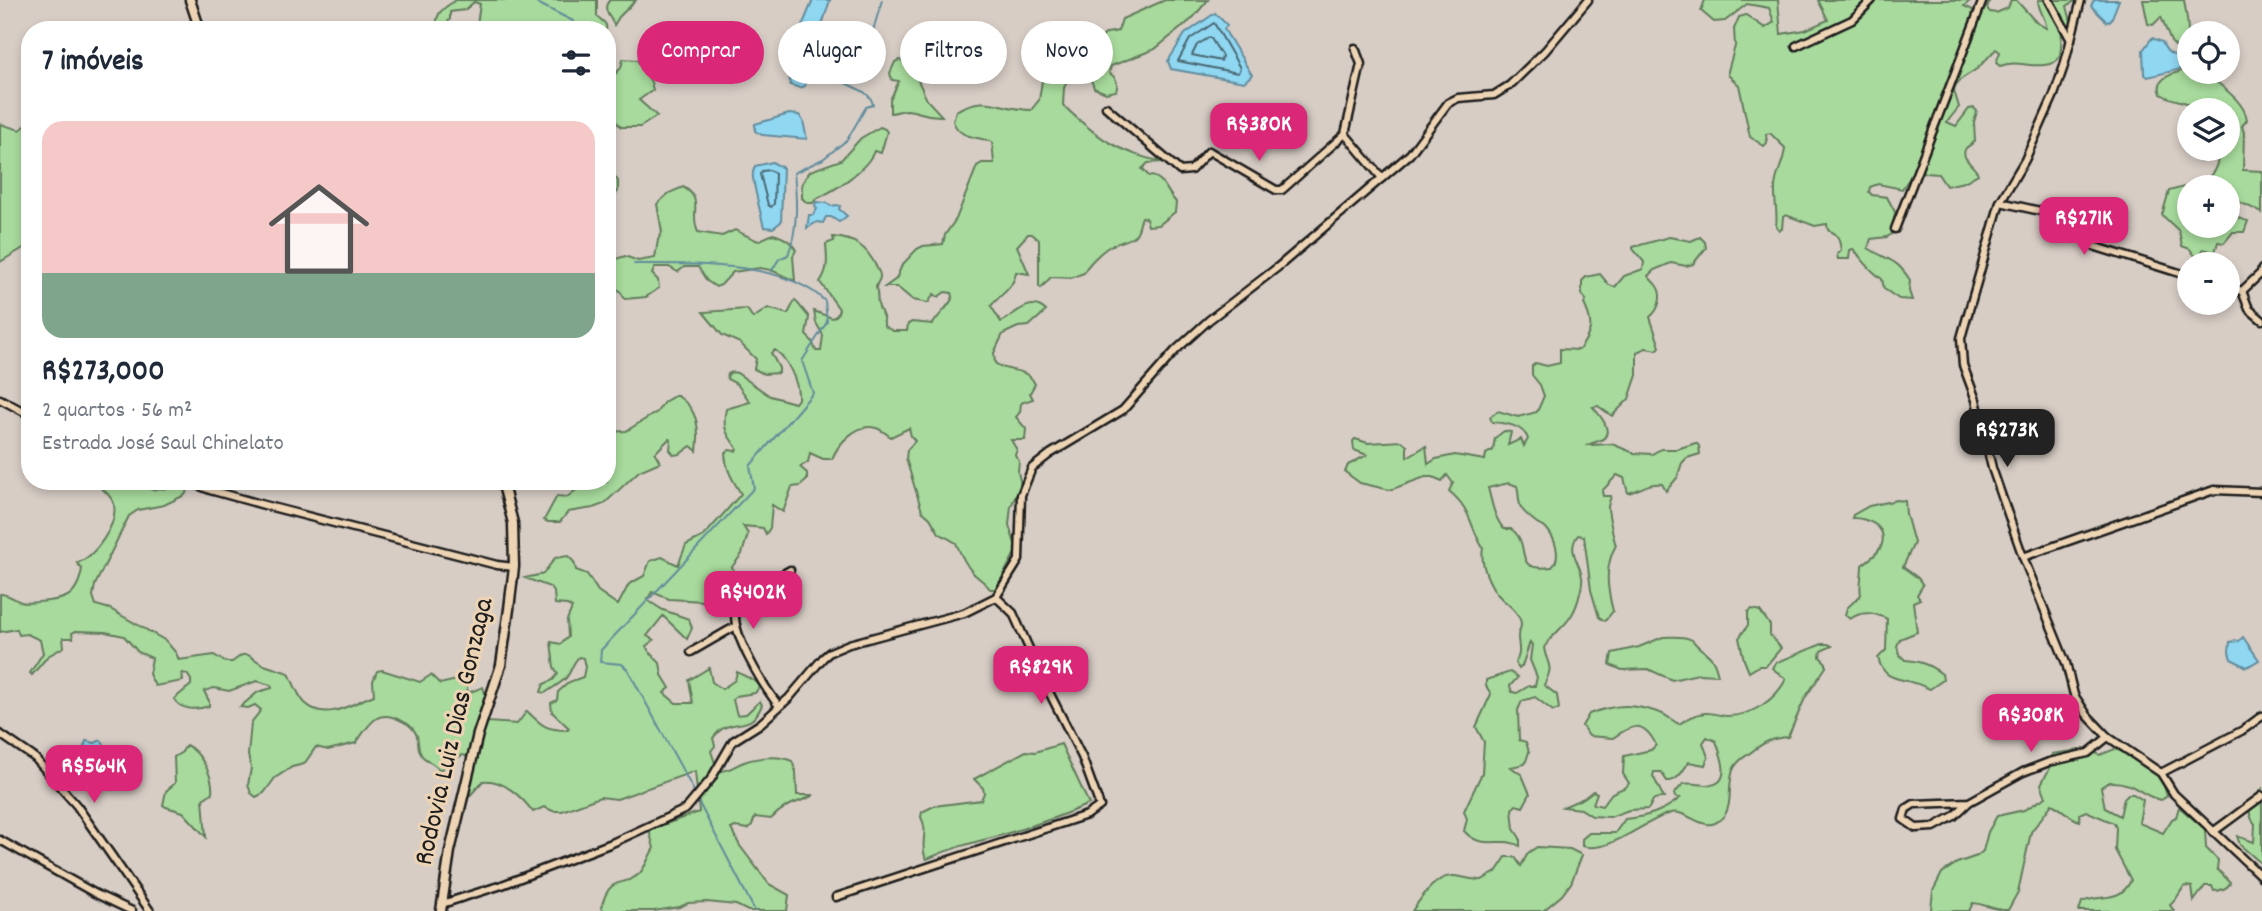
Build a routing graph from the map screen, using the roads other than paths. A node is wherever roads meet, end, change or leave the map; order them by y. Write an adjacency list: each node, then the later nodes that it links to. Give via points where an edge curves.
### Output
1 (190, 0): 7 (main road)
2 (1588, 0): 13 (street, via 1510,85 1494,95 1458,98 1443,107 1410,154)
3 (1872, 0): 9 (street, via 1853,20)
4 (1983, 0): 15 (street)
5 (2049, 0): 8 (street)
6 (2081, 0): 8 (street)
7 (197, 21)
8 (2071, 40): 14 (street, via 2054,95)
9 (1796, 46)
10 (1355, 48): 12 (street, via 1360,64)
11 (1106, 107): 12 (street, via 1180,171 1191,170 1209,151 1279,191)
12 (1345, 134): 13 (street)
13 (1382, 178): 28 (street, via 1209,320 1123,410 1032,468 1021,495 1018,560)
14 (2000, 202): 16 (street, via 2076,219 2090,245); 25 (street, via 1961,350 1992,468)
15 (1895, 229)
16 (2177, 272)
17 (2262, 272): 18 (street)
18 (2242, 291): 19 (street, via 2252,314)
19 (2262, 320)
20 (0, 399): 21 (street)
21 (21, 410)
22 (210, 490): 26 (street)
23 (504, 490): 26 (main road, Rodovia Luiz Dias Gonzaga, via 513,523)
24 (2262, 492): 25 (street, via 2214,490)
25 (2023, 557): 34 (street, via 2066,663 2074,695)
26 (514, 567): 42 (main road, Rodovia Luiz Dias Gonzaga, via 500,665 462,797)
27 (790, 570): 29 (street, via 741,603 734,618)
28 (996, 597): 31 (street, via 964,613 830,652); 41 (street, via 1013,612 1082,757 1100,806 1087,815)
29 (736, 626): 30 (street); 31 (street, via 750,660)
30 (691, 652)
31 (779, 706): 42 (street, via 733,741 687,808 612,843)
32 (2262, 716): 35 (street)
33 (0, 734): 44 (street, via 35,758 77,806)
34 (2108, 737): 35 (street); 37 (street, via 2088,753 2040,765)
35 (2161, 773): 38 (street, via 2174,794)
36 (2262, 796): 38 (street)
37 (1969, 802): 37 (street, via 1934,827 1916,828 1903,819 1914,804)
38 (2213, 832): 40 (street)
39 (0, 840): 43 (street)
40 (2262, 877)
41 (836, 897)
42 (441, 907)
43 (132, 911)
44 (150, 911)

